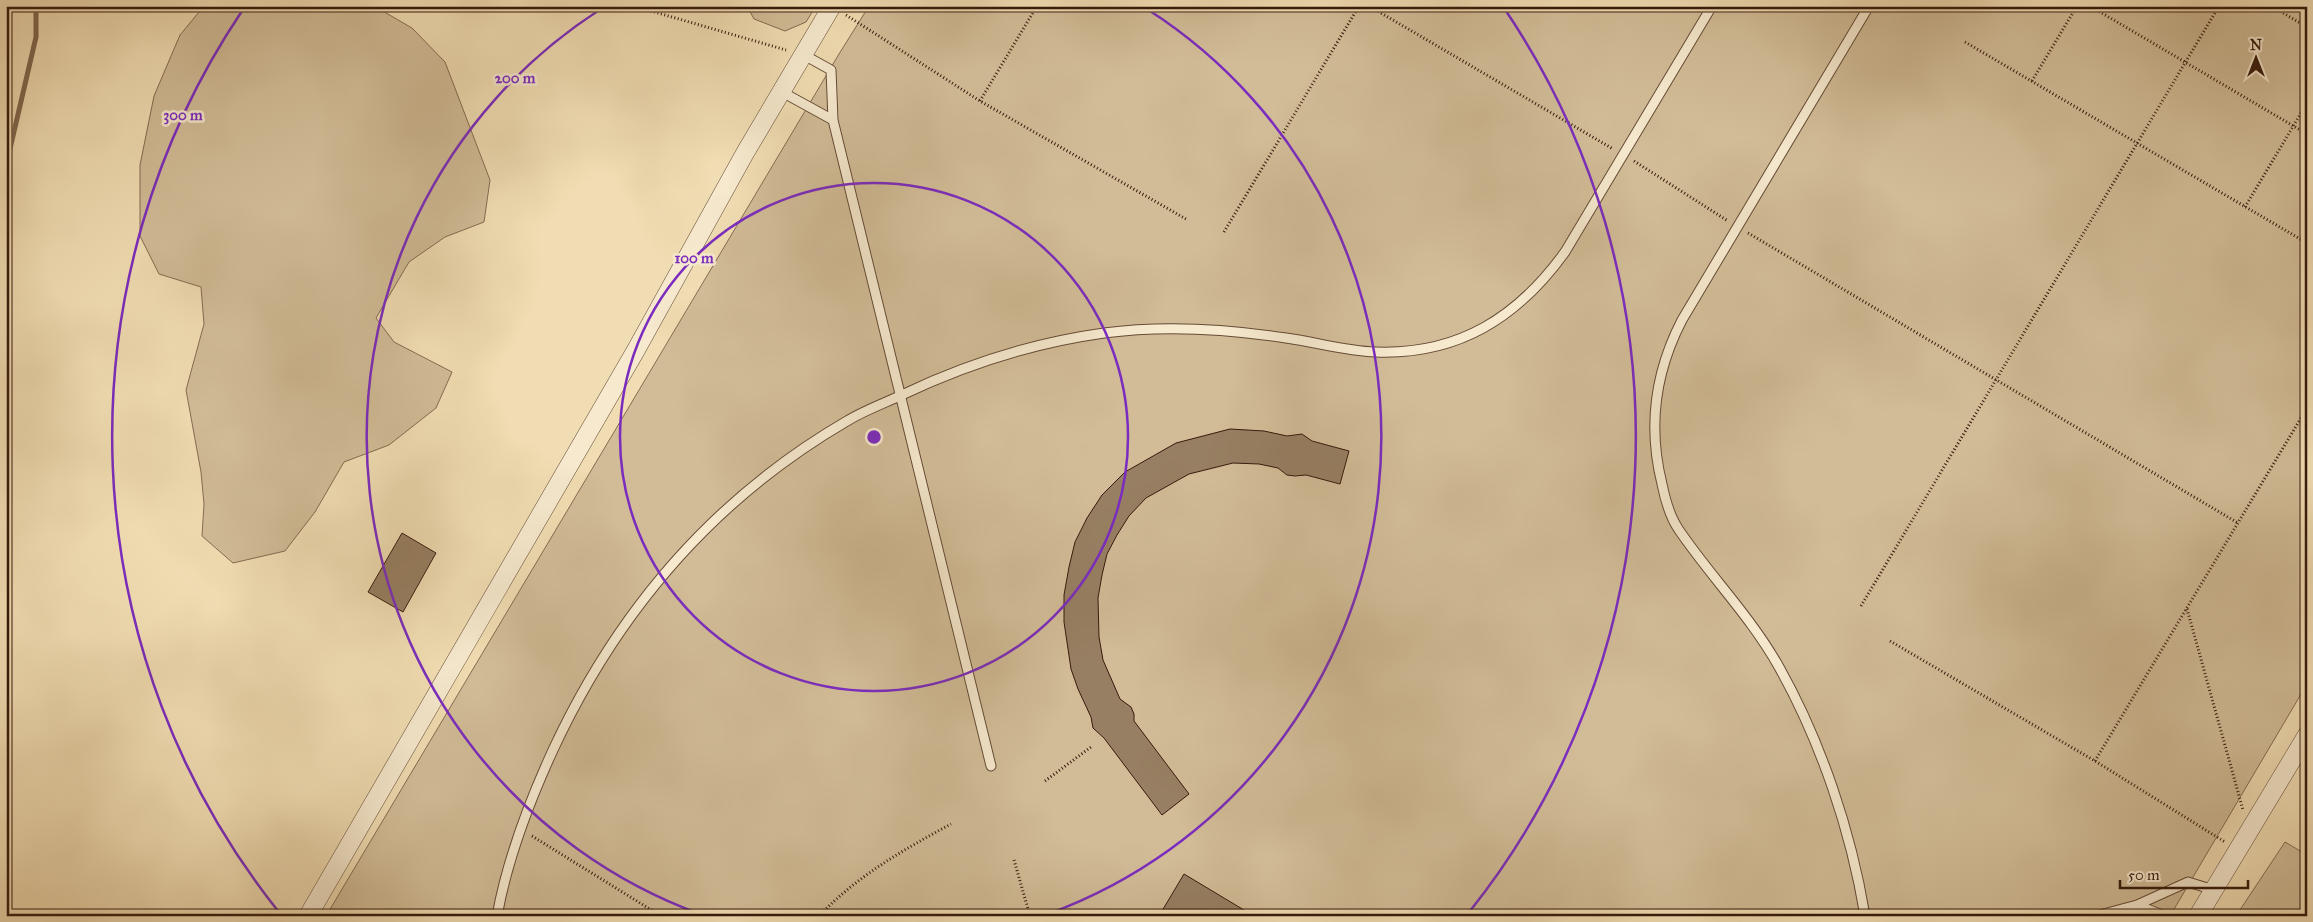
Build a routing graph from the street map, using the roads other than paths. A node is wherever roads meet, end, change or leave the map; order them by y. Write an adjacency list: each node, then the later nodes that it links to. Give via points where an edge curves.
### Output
1 (832, 6): 4 (street)
2 (1712, 6): 7 (lane, via 1566,252 1523,302 1491,324 1459,339 1422,349 1377,352 1244,333 1178,330 1107,333 988,358)
3 (1870, 6): 14 (lane, via 1669,345 1659,379 1654,415 1654,449 1665,499 1678,528 1742,610 1773,658 1809,729 1834,797 1859,882)
4 (804, 55): 5 (street); 6 (lane, via 831,70)
5 (782, 92): 6 (lane); 12 (street)
6 (833, 120): 7 (lane)
7 (901, 396): 9 (lane); 13 (lane, via 849,419 784,460 723,510 656,582 603,653 538,781)
8 (2307, 735): 10 (street)
9 (991, 766)
10 (2214, 890): 11 (lane, via 2188,882); 17 (street)
11 (2137, 905): 15 (lane); 16 (lane)
12 (308, 916)
13 (497, 916)
14 (1865, 916)
15 (2096, 916)
16 (2165, 916)
17 (2198, 916)

